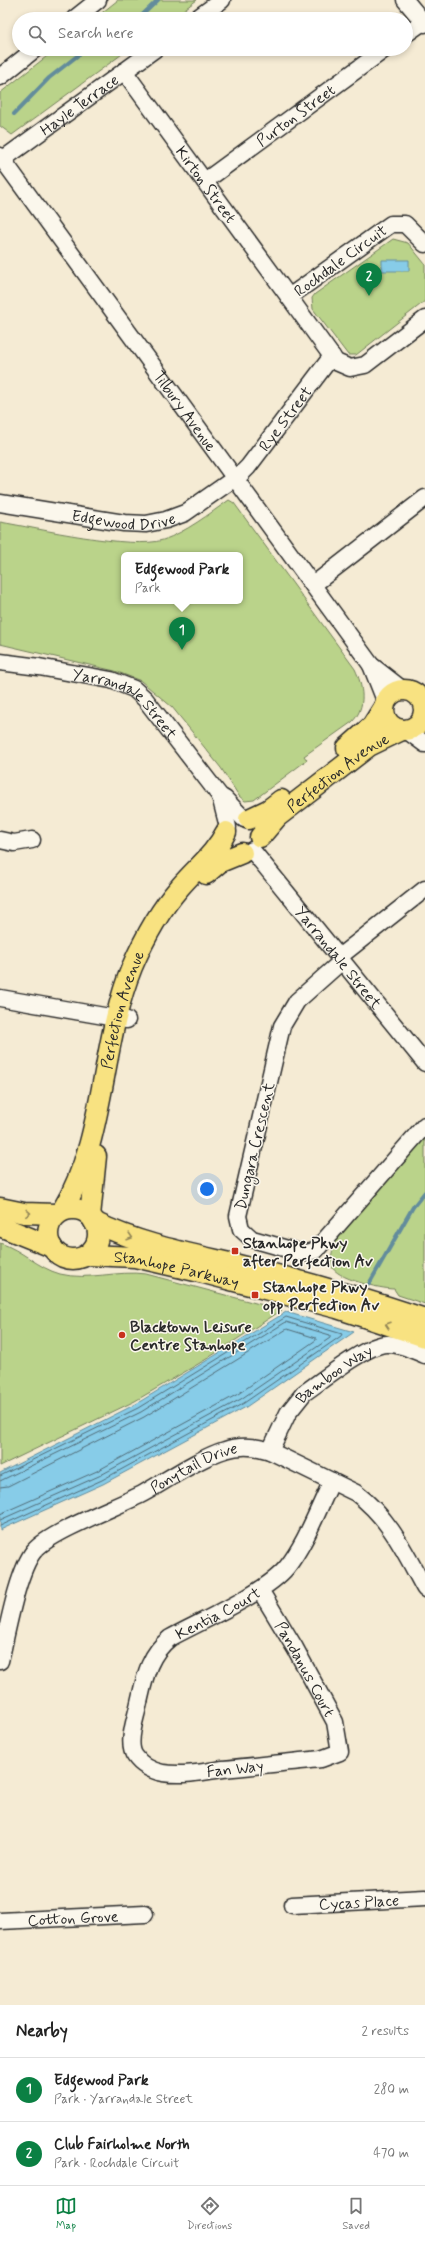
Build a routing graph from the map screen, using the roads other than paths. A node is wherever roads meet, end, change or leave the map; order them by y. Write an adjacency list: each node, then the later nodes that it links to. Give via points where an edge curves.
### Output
1 (222, 0): 5 (street)
2 (405, 0): 6 (street)
3 (96, 1): 4 (street)
4 (83, 12)
5 (206, 12)
6 (424, 23): 7 (street)
7 (413, 30)
8 (27, 56): 12 (street)
9 (145, 56): 11 (street, Hayle Terrace)
10 (375, 56): 14 (street, Purton Street)
11 (124, 71): 13 (street, Hayle Terrace); 14 (street, Kirton Street)
12 (0, 77)
13 (1, 158): 19 (street, Tilbury Avenue)
14 (205, 181): 16 (street, Kirton Street)
15 (423, 237): 16 (street, Rochdale Circuit, via 405,224 385,226)
16 (289, 297): 18 (street, Rochdale Circuit)
17 (425, 319): 18 (street, Rochdale Circuit, via 366,365 350,368 336,362)
18 (332, 356): 19 (street, Rye Street, via 248,467)
19 (235, 478): 21 (street, Edgewood Drive, via 185,513 146,524 124,523); 22 (street, Tilbury Avenue)
20 (425, 498): 22 (street)
21 (0, 503)
22 (313, 585): 24 (street, Tilbury Avenue)
23 (0, 662): 30 (street, Yarrandale Street, via 112,680 134,689 145,699 220,796)
24 (371, 665): 25 (street, Tilbury Avenue); 26 (street, Tilbury Avenue)
25 (412, 688): 26 (main road, via 393,694); 27 (main road)
26 (385, 705): 28 (main road, via 387,719 391,724); 30 (main road, Perfection Avenue, via 362,737 268,810)
27 (424, 713): 28 (main road, via 417,725)
28 (404, 730): 29 (street); 33 (main road, Perfection Avenue, via 368,746 277,817)
29 (425, 744)
30 (237, 824): 33 (main road, via 259,828); 33 (main road, via 229,846); 37 (main road, Perfection Avenue, via 171,897 148,934 129,974)
31 (0, 840): 32 (street, via 14,843)
32 (32, 840)
33 (251, 847): 35 (street, Yarrandale Street); 37 (main road, Perfection Avenue, via 220,862 189,892 164,926 140,972)
34 (425, 889): 35 (street, Dungara Crescent)
35 (340, 959): 38 (street, Yarrandale Street); 39 (street, Dungara Crescent, via 297,1001 282,1026 238,1216 241,1229 252,1239 298,1252 316,1250)
36 (0, 998): 37 (street)
37 (121, 1019): 41 (main road, Perfection Avenue, via 79,1179); 42 (main road, Perfection Avenue, via 96,1160)
38 (425, 1063)
39 (425, 1125)
40 (0, 1208): 41 (main road, one-way to 41, via 24,1213)
41 (59, 1212): 42 (main road, via 76,1209); 44 (main road, via 49,1226)
42 (92, 1219): 45 (main road, via 97,1229 96,1242); 46 (main road, Stanhope Parkway, one-way to 46, via 119,1234)
43 (0, 1226): 44 (main road)
44 (52, 1248): 45 (main road, via 61,1256 70,1259)
45 (88, 1255): 47 (main road, Stanhope Parkway, one-way to 45, via 337,1308 204,1273 135,1257)
46 (425, 1319)
47 (425, 1337)
48 (425, 1355): 49 (street, Bamboo Way, via 388,1343 370,1348 300,1398 288,1413)
49 (270, 1450): 50 (street, Ponytail Drive); 53 (street, Ponytail Drive, via 247,1446 224,1450 143,1494 43,1543 31,1556 23,1571)
50 (332, 1481): 51 (street, Ponytail Drive, via 368,1502 389,1524); 52 (street, Kentia Court, via 293,1558 279,1576)
51 (425, 1588)
52 (260, 1590): 54 (street, Pandanus Court, via 335,1722); 55 (street, Kentia Court, via 159,1646 148,1666 133,1726)
53 (0, 1661)
54 (340, 1752): 55 (street, Fan Way, via 321,1759 173,1774 152,1770)
55 (134, 1755)
56 (425, 1898): 57 (street, Cycas Place)
57 (292, 1905)
58 (145, 1914): 59 (street, Cotton Grove)
59 (0, 1921)

